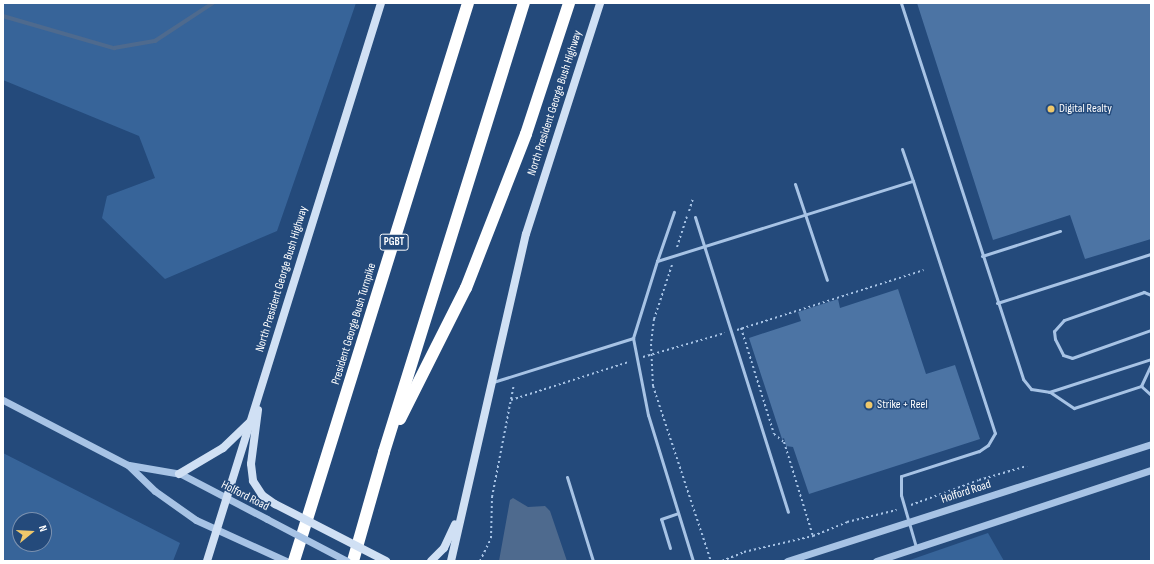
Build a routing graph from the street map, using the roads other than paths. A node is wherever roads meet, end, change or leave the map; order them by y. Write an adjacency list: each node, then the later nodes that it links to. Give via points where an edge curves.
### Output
1 (381, 3): 27 (main road, North President George Bush Highway)
2 (468, 3): 48 (highway, President George Bush Turnpike / PGBT)
3 (524, 3): 33 (highway)
4 (569, 3): 33 (highway, via 526,134 466,288)
5 (600, 3): 25 (main road, North President George Bush Highway, via 526,234)
6 (901, 3): 16 (lane)
7 (902, 148): 8 (lane)
8 (913, 181): 11 (lane); 42 (lane, via 995,433 988,445 979,451 901,476 898,483)
9 (795, 184): 11 (lane)
10 (674, 212): 17 (lane)
11 (805, 215): 14 (lane); 18 (lane)
12 (695, 217): 14 (lane)
13 (1060, 231): 16 (lane)
14 (704, 246): 17 (lane); 40 (lane)
15 (1151, 254): 20 (lane)
16 (982, 256): 20 (lane)
17 (657, 261): 22 (lane)
18 (827, 280)
19 (1151, 295): 21 (lane, via 1144,292 1064,320 1054,331 1063,355 1072,358)
20 (997, 303): 28 (lane, via 1023,379 1031,389)
21 (1151, 330)
22 (632, 338): 25 (lane); 41 (lane, via 648,415)
23 (1151, 359): 28 (lane)
24 (1151, 365): 26 (lane)
25 (489, 383): 39 (main road, North President George Bush Highway)
26 (1141, 386): 28 (lane, via 1074,408); 29 (lane)
27 (260, 389): 31 (main road, North President George Bush Highway); 51 (main road, bridge, via 251,464 253,481 262,495)
28 (1049, 392)
29 (1151, 395)
30 (3, 400): 34 (street, Holford Road)
31 (251, 421): 36 (main road, via 214,455); 38 (main road, North President George Bush Highway)
32 (1151, 444): 42 (street, Holford Road)
33 (384, 452): 50 (highway)
34 (128, 465): 36 (street, Holford Road); 43 (street, Holford Road, via 156,491 196,520)
35 (1151, 470): 44 (street)
36 (179, 474): 38 (street, Holford Road)
37 (567, 477): 54 (lane)
38 (227, 501): 43 (main road, North President George Bush Highway); 49 (street, Holford Road, bridge)
39 (461, 509): 52 (main road, via 444,548); 53 (main road, North President George Bush Highway)
40 (788, 512)
41 (678, 513): 45 (lane, via 661,519); 55 (lane)
42 (908, 523): 44 (lane); 56 (street, Holford Road)
43 (217, 528): 46 (main road, North President George Bush Highway); 47 (street, Holford Road)
44 (916, 547): 57 (street)
45 (670, 548)
46 (207, 561)
47 (286, 561)
48 (294, 561)
49 (347, 561)
50 (353, 561)
51 (386, 561)
52 (431, 561)
53 (450, 561)
54 (593, 561)
55 (693, 561)
56 (787, 561)
57 (876, 561)

